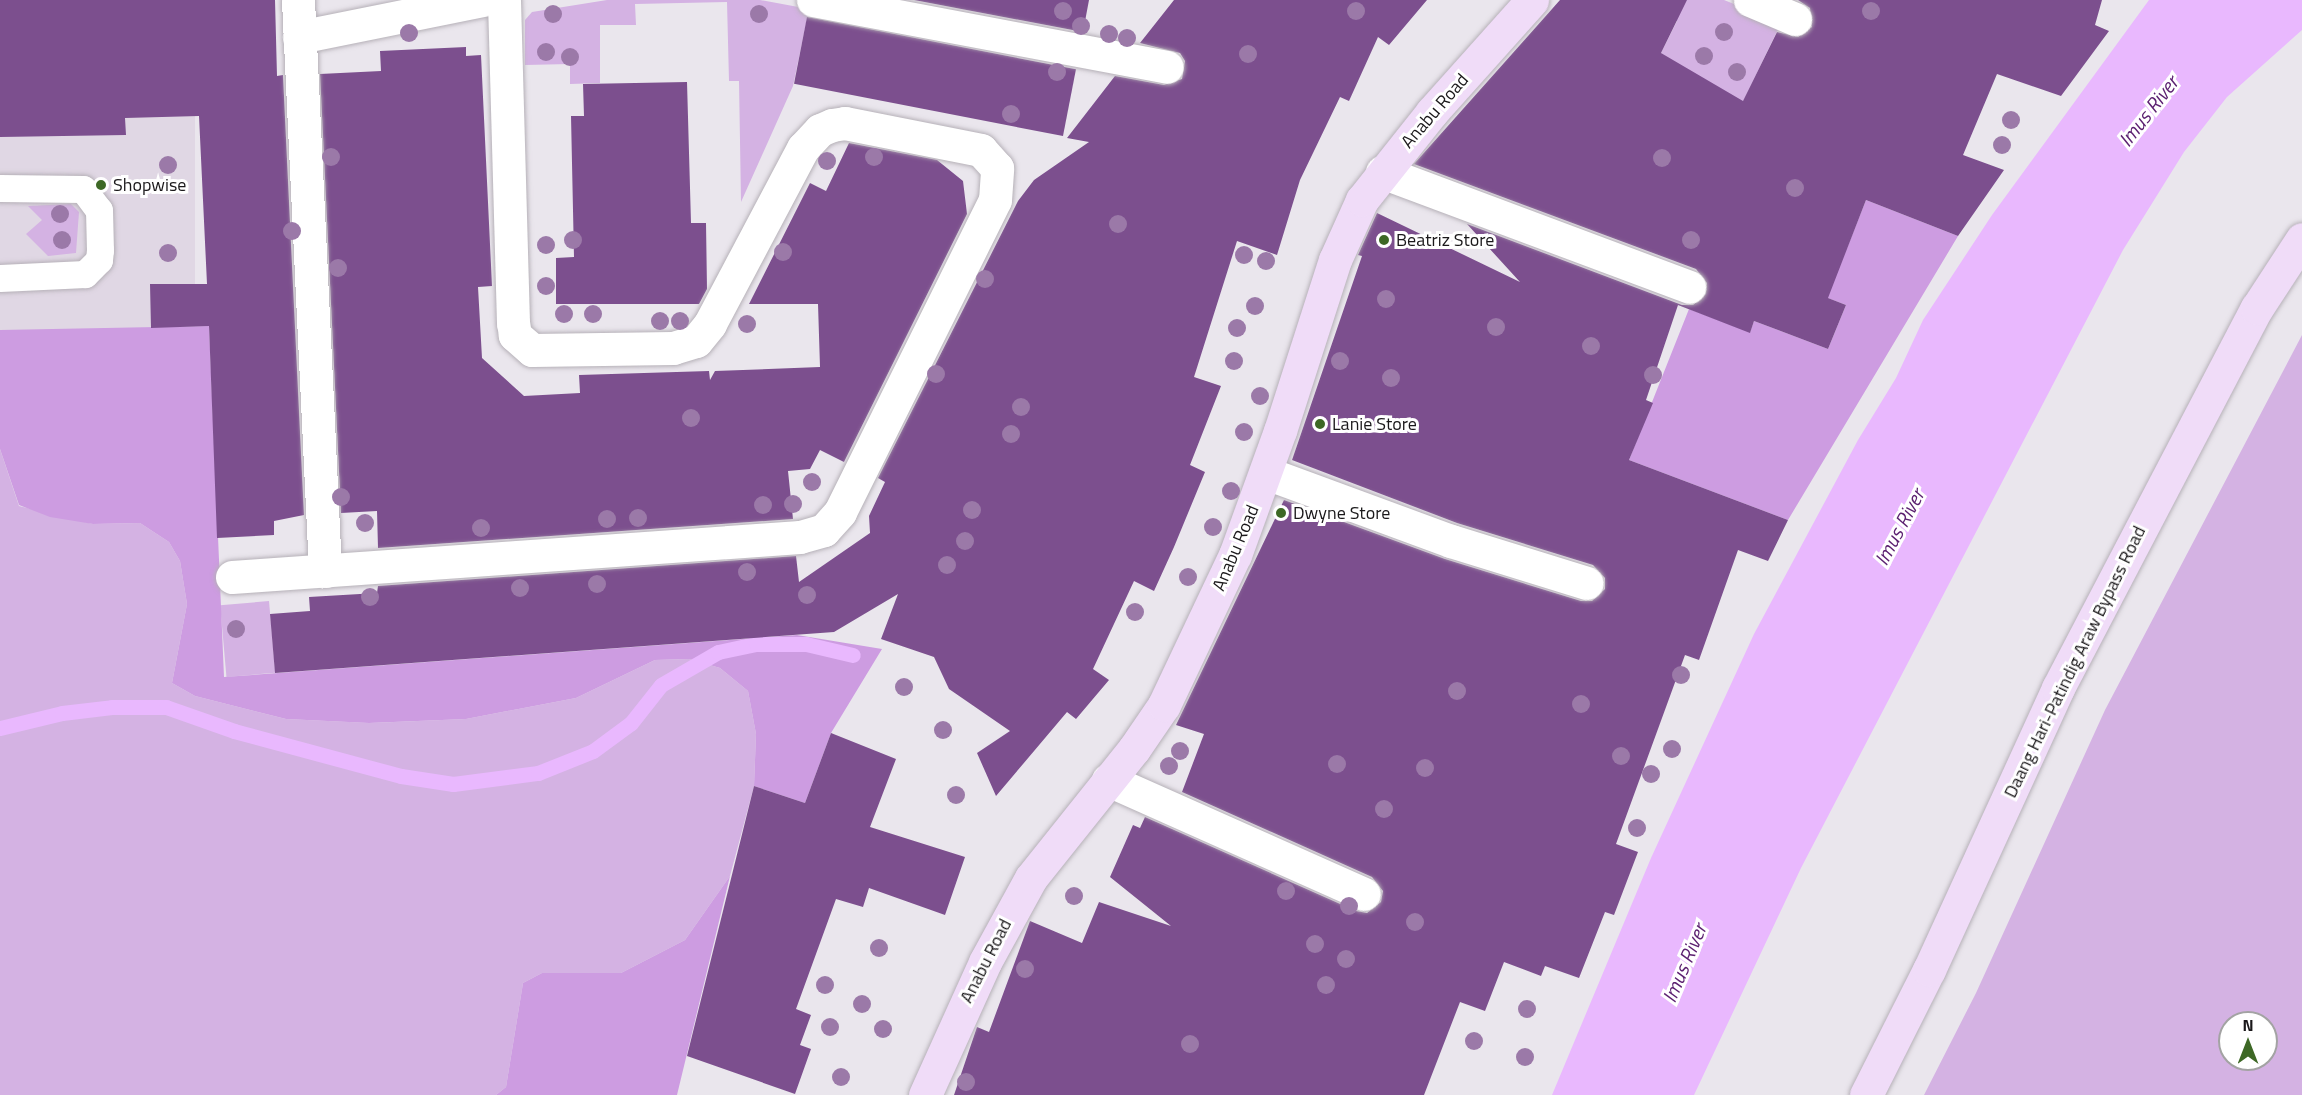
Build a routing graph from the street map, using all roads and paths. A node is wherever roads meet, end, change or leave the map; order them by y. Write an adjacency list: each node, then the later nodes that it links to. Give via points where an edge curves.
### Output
1 (298, 0): 8 (street)
2 (482, 0): 8 (street)
3 (504, 0): 16 (street, via 513,323 515,335 532,350 673,348 696,341 710,324 803,148 820,130 832,125 845,123 981,150 997,168 995,200 840,512 824,530 800,537)
4 (813, 0): 9 (street)
5 (1532, 0): 10 (street, Anabu Road)
6 (1750, 0): 7 (street)
7 (1795, 18)
8 (299, 37): 16 (street)
9 (1167, 68)
10 (1382, 172): 14 (street); 15 (street, Anabu Road, via 1346,231)
11 (0, 188): 13 (lane, via 83,189 99,210 100,250 99,260 85,274)
12 (2302, 239): 22 (street, Daang Hari-Patindig Araw Bypass Road, via 2251,318 2058,688 1929,970)
13 (0, 278)
14 (1689, 287)
15 (1266, 473): 18 (street, via 1451,541); 19 (street, Anabu Road, via 1235,555 1164,705)
16 (325, 571): 17 (street)
17 (232, 577)
18 (1587, 583)
19 (1108, 780): 20 (street); 21 (street, Anabu Road, via 1055,845 1008,916)
20 (1364, 894)
21 (925, 1095)
22 (1866, 1095)

